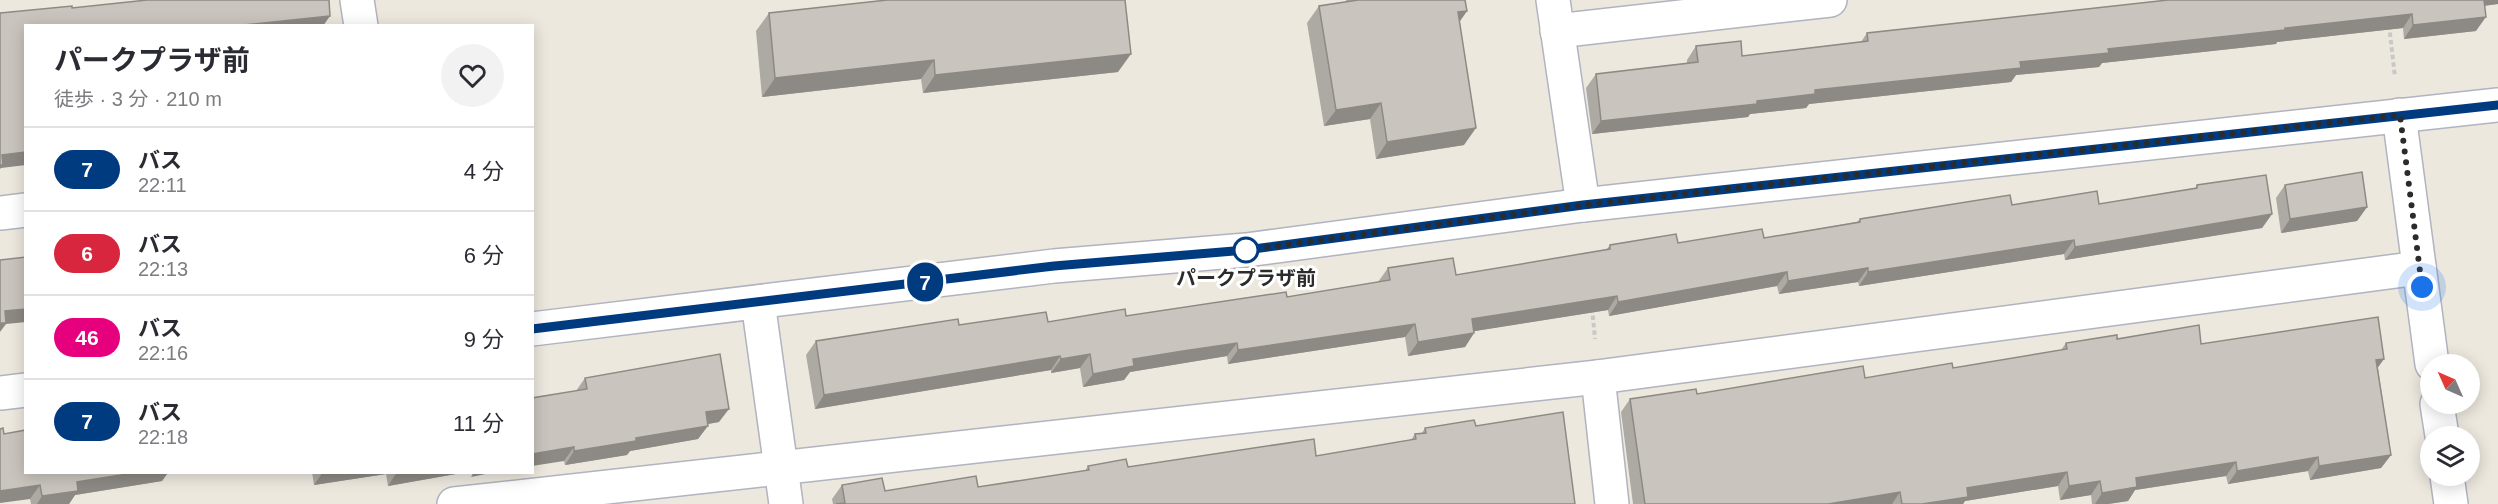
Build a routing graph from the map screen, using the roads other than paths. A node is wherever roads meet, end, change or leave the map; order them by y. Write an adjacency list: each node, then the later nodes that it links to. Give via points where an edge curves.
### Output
1 (357, 0): 4 (street)
2 (1830, 0): 3 (street)
3 (1555, 16): 7 (street)
4 (361, 24)
5 (2498, 105): 6 (street)
6 (2400, 115): 7 (street); 10 (street)
7 (1583, 205): 11 (street, via 1246,250 1054,266)
8 (24, 210): 9 (street)
9 (0, 213)
10 (2419, 267): 13 (street); 14 (street)
11 (758, 302): 12 (street); 17 (street)
12 (534, 329)
13 (2431, 354)
14 (1598, 377): 17 (street); 21 (street)
15 (24, 390): 16 (street)
16 (0, 393)
17 (781, 468): 19 (street); 20 (street)
18 (2448, 486): 22 (street)
19 (454, 504)
20 (786, 504)
21 (1612, 504)
22 (2451, 504)

